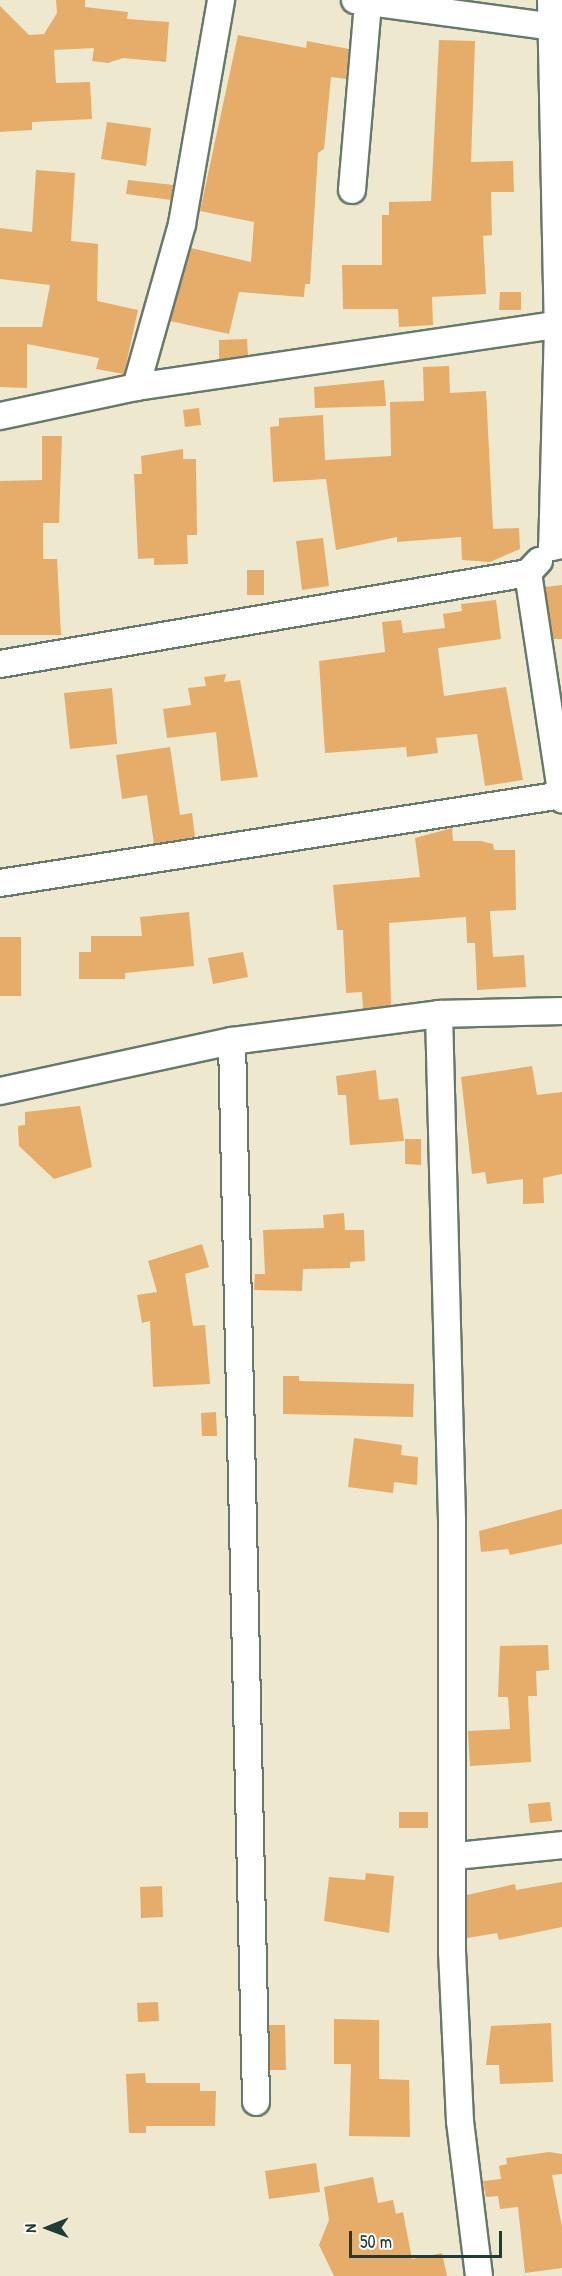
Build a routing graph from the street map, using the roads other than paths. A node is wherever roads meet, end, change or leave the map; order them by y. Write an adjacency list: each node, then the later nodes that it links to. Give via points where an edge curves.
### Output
1 (221, 0): 7 (street, via 182,224)
2 (551, 0): 4 (street)
3 (362, 1): 4 (street); 5 (street)
4 (555, 29): 6 (street)
5 (352, 190)
6 (558, 325): 7 (street); 9 (street)
7 (136, 387): 8 (street)
8 (0, 416)
9 (557, 546): 10 (street)
10 (528, 573): 11 (street); 12 (street)
11 (0, 664)
12 (562, 797): 13 (street)
13 (0, 884)
14 (562, 1011): 15 (street)
15 (439, 1014): 16 (street); 19 (street)
16 (232, 1041): 17 (street); 20 (street)
17 (0, 1091)
18 (562, 1845): 19 (street)
19 (456, 1856): 21 (street, via 452,1952 460,2121)
20 (256, 2102)
21 (480, 2276)

